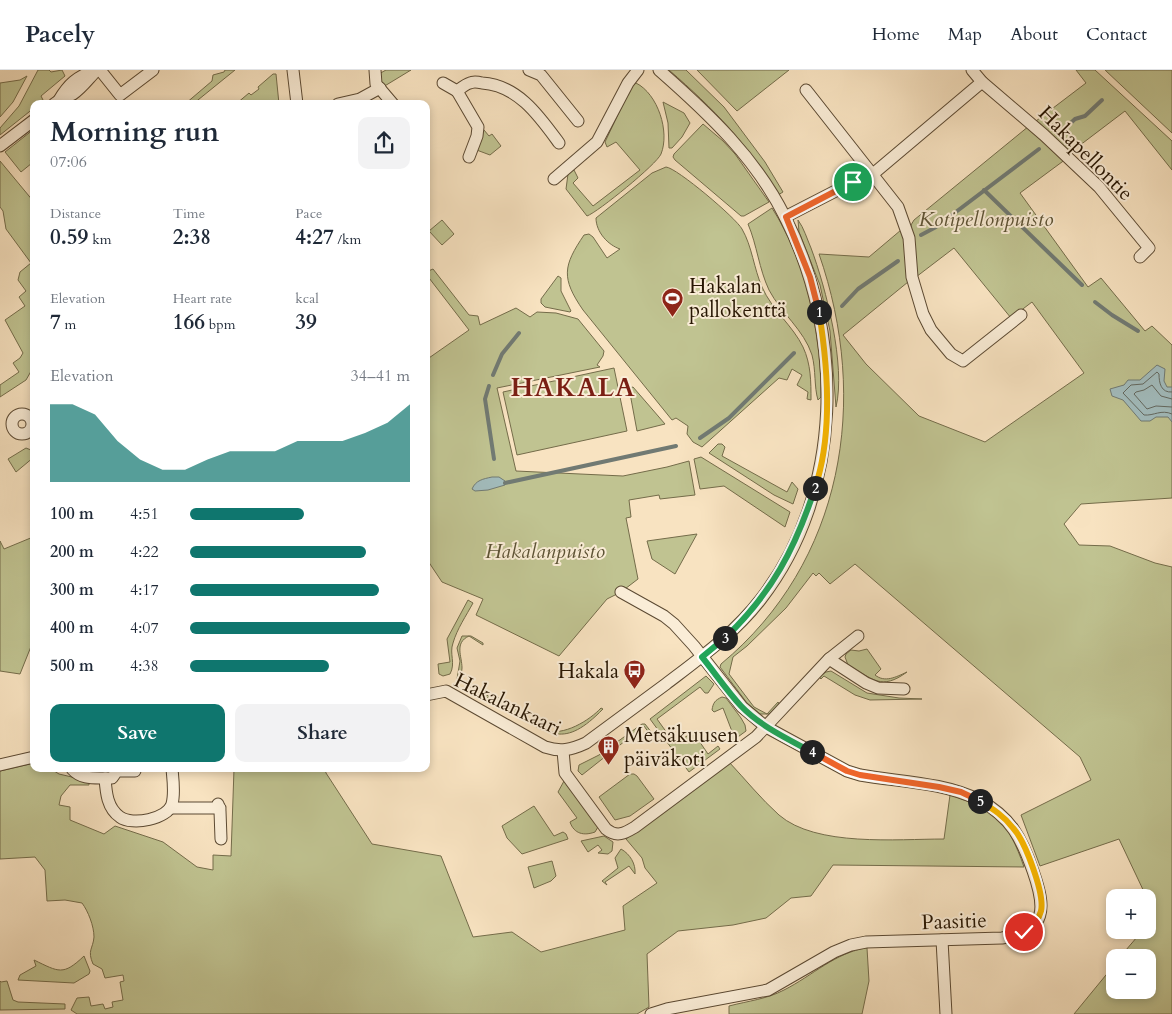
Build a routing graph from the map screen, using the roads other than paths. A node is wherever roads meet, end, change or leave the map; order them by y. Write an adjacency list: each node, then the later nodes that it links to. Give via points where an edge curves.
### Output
1 (97, 70): 14 (street, via 78,77); 15 (street)
2 (152, 70): 15 (street)
3 (293, 70): 16 (street)
4 (375, 70): 11 (street, via 376,84)
5 (528, 70): 19 (street, via 541,75)
6 (638, 70): 25 (street, via 597,142)
7 (659, 70): 26 (street, Hakalankaari, via 734,142)
8 (972, 70): 9 (street)
9 (982, 82): 24 (street); 27 (street, Hakapellontie, via 1099,187 1149,248)
10 (443, 83): 13 (street)
11 (380, 88): 17 (street); 18 (street)
12 (806, 90): 24 (street)
13 (457, 91): 21 (street, via 471,82 490,83 507,89 540,117); 23 (street, via 478,127)
14 (57, 100)
15 (118, 100)
16 (297, 100)
17 (356, 100)
18 (390, 100)
19 (578, 121)
20 (30, 123): 22 (street)
21 (560, 143)
22 (0, 146)
23 (469, 157)
24 (873, 174): 26 (street); 28 (street, via 898,207 909,238 912,277 923,314 950,354 963,361)
25 (554, 179)
26 (786, 217): 33 (street, Hakalankaari, via 810,277 822,330 827,385 822,461 806,517 775,580 743,621)
27 (1140, 257)
28 (1021, 315)
29 (0, 420): 30 (street)
30 (12, 423)
31 (621, 592): 33 (street, Paasitie, via 674,624)
32 (858, 636): 34 (street)
33 (702, 657): 37 (street, Paasitie, via 742,707); 38 (street, Hakalankaari, via 586,744)
34 (829, 659): 35 (street, via 878,688); 37 (street)
35 (904, 689)
36 (430, 694): 38 (street, Hakalankaari, via 446,690 545,747)
37 (766, 726): 38 (street, via 635,827 619,834 606,829 565,772); 47 (street, Paasitie, via 860,775 961,792 999,812 1015,830 1027,853 1040,892 1042,902 1038,919 1016,936)
38 (563, 751)
39 (30, 758): 40 (street)
40 (0, 765)
41 (74, 772): 44 (street, via 84,777)
42 (116, 772): 44 (street, via 112,778)
43 (172, 772): 45 (street)
44 (105, 778): 45 (street, via 109,804 120,817 138,821 150,819 165,814)
45 (170, 808): 46 (street, via 219,806)
46 (221, 839)
47 (942, 940): 48 (street, Paasitie, via 851,945 768,990); 49 (street)
48 (653, 1013)
49 (946, 1014)

